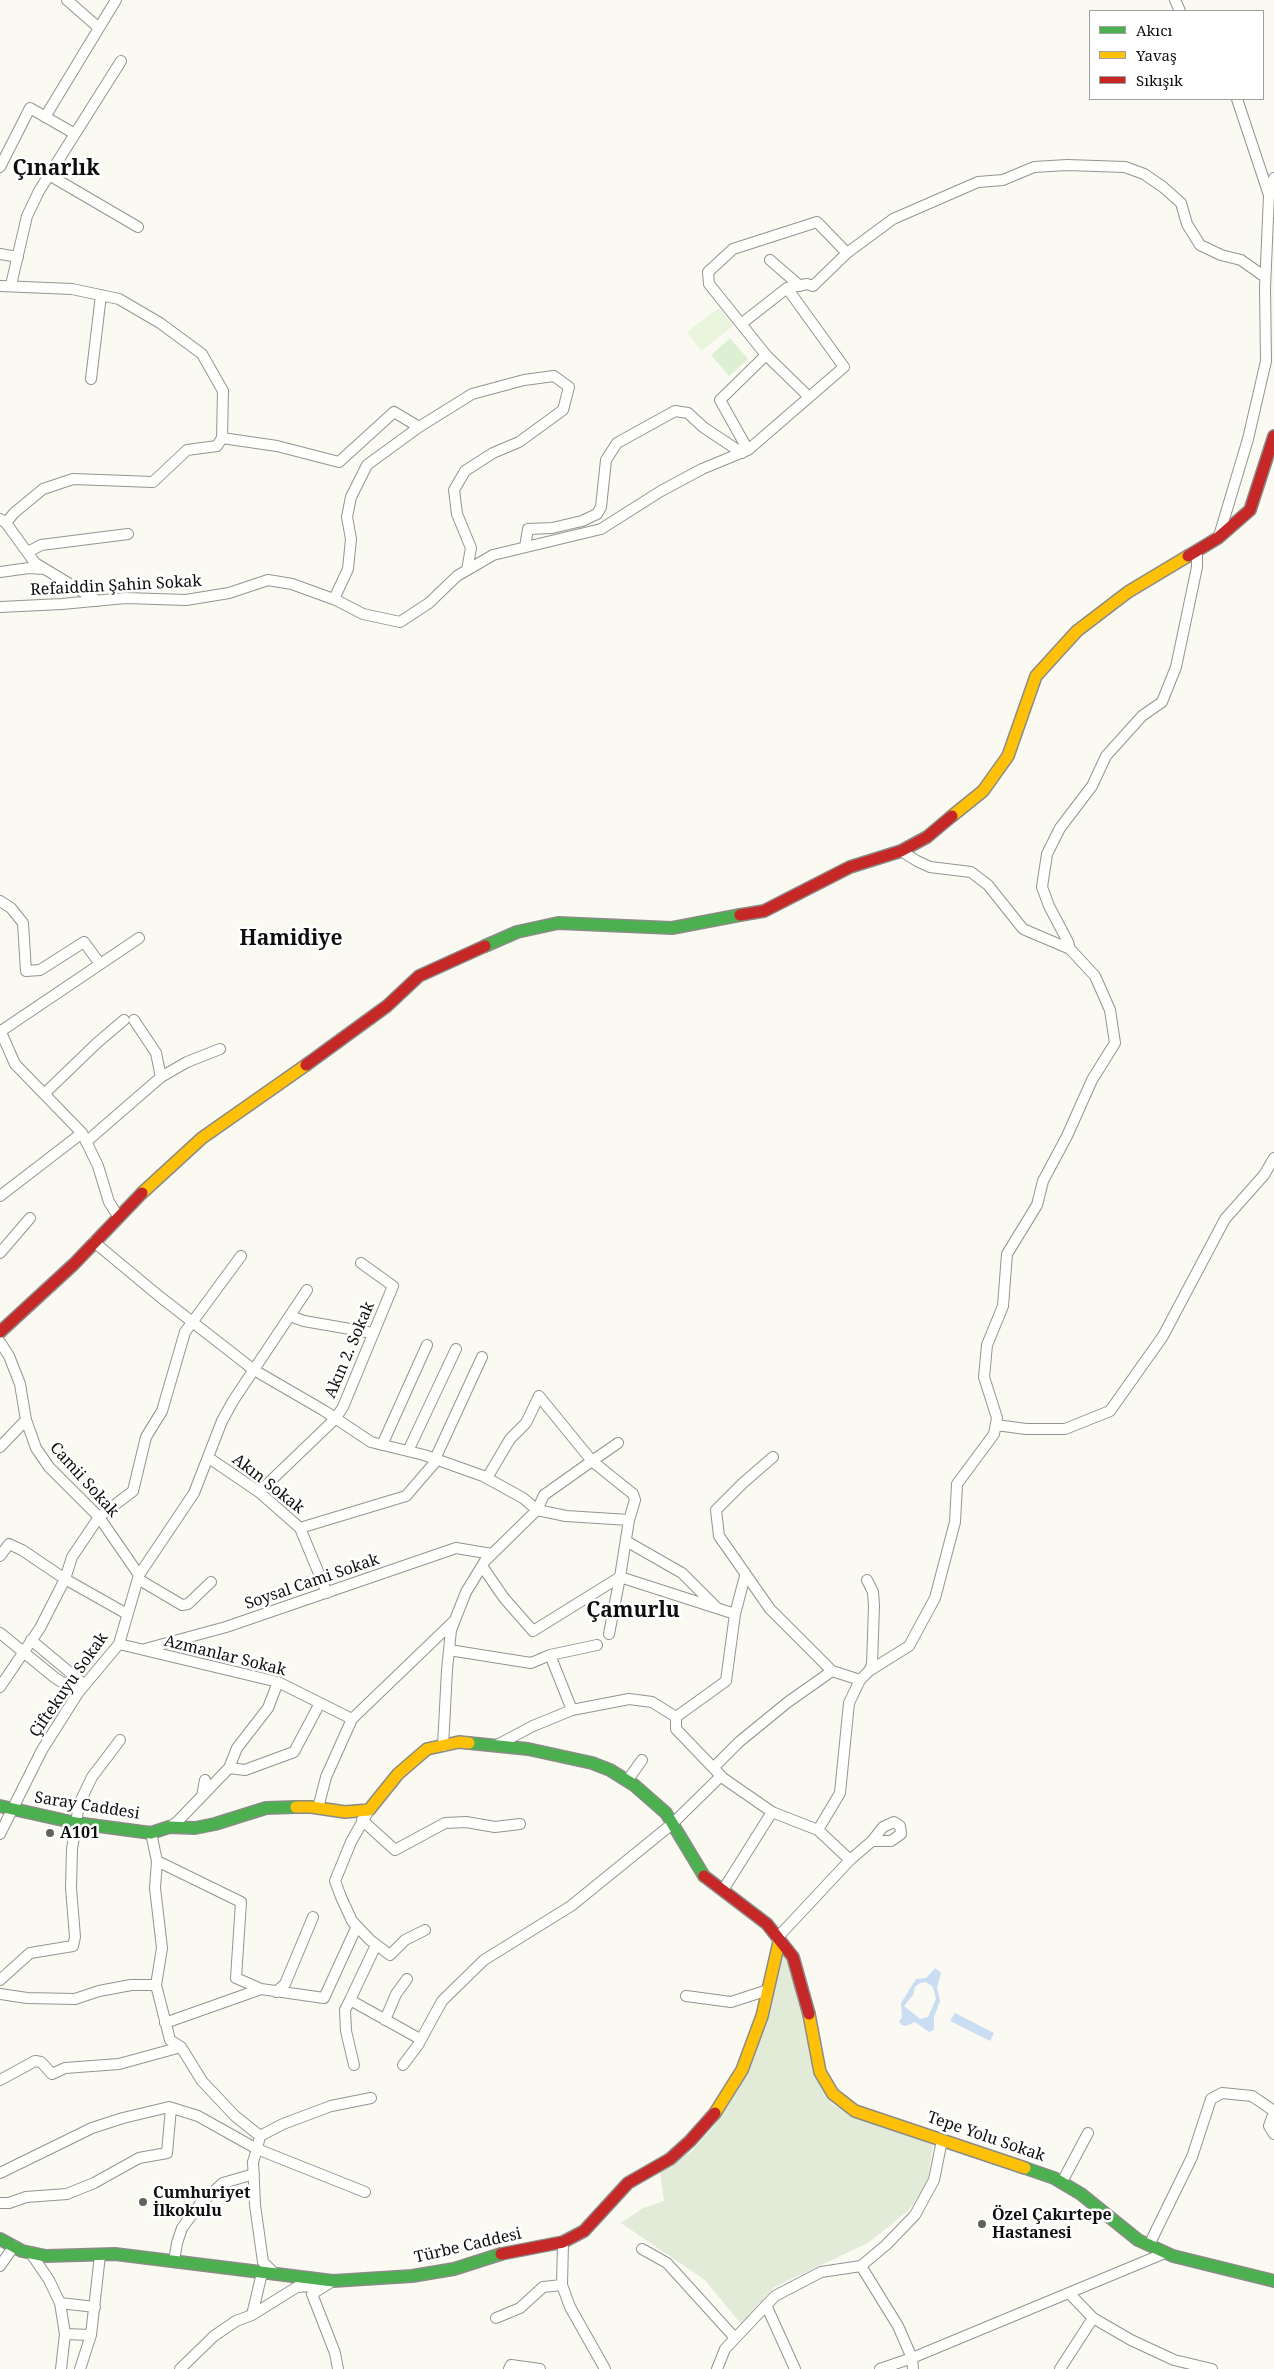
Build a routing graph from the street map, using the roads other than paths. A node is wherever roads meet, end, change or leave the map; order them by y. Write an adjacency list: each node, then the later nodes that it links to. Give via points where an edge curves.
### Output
1 (67, 0): 3 (street)
2 (116, 0): 3 (street)
3 (98, 28): 6 (street)
4 (121, 61): 7 (street)
5 (1237, 100): 12 (street)
6 (44, 117): 7 (street); 8 (street, via 30,108)
7 (75, 134): 10 (street)
8 (3, 152): 9 (street)
9 (0, 167)
10 (49, 175): 13 (street); 16 (street, via 28,216)
11 (1274, 178): 12 (street)
12 (1269, 195): 18 (street)
13 (138, 227)
14 (847, 253): 18 (street, via 893,219 978,182 1003,180 1034,167 1125,168 1144,174 1181,203 1200,245 1241,260); 21 (street, via 813,286); 24 (street, via 817,222 733,249 708,272 709,284)
15 (0, 254): 16 (street)
16 (18, 257): 19 (street)
17 (770, 260): 21 (street)
18 (1265, 277): 34 (street, via 1266,361 1248,439)
19 (11, 285): 20 (street); 23 (street, via 72,289)
20 (0, 286)
21 (800, 286): 22 (street)
22 (787, 288): 24 (street); 27 (street, Refaiddin Şahin Sokak, via 844,367)
23 (100, 295): 26 (street); 30 (street, via 120,299 202,354 223,391)
24 (741, 324): 25 (street)
25 (766, 355): 27 (street); 31 (street, via 720,400)
26 (91, 379)
27 (809, 397): 31 (street, Refaiddin Şahin Sokak)
28 (419, 427): 30 (street, via 394,412 339,462 277,446); 39 (street, via 472,394 524,380 554,376 569,387 563,410 519,442 493,452 465,471 454,490 457,514 471,548); 41 (street, via 367,465 351,497 347,517 351,539 348,569)
29 (1274, 436): 34 (street, via 1250,510)
30 (222, 438): 32 (street, via 217,446 187,450 153,482 73,479 43,489)
31 (745, 451): 35 (street, Refaiddin Şahin Sokak, via 702,469 601,529); 35 (street, via 703,427 688,413 675,411 617,443 606,460 601,507 597,514 552,528 528,529)
32 (3, 521): 37 (street)
33 (128, 534): 37 (street, via 41,545)
34 (1218, 538): 36 (street)
35 (525, 547): 39 (street, Refaiddin Şahin Sokak, via 493,555)
36 (1197, 551): 44 (street, via 1128,592 1077,631 1036,676 1008,756 983,791 927,837); 47 (street, via 1197,566 1176,667 1162,702 1142,716 1106,756 1092,786 1060,828 1047,854 1042,887)
37 (28, 552): 38 (street)
38 (45, 569): 40 (street); 42 (street)
39 (467, 570): 41 (street, Refaiddin Şahin Sokak, via 429,603 400,622 363,614)
40 (0, 572)
41 (334, 599): 42 (street, Refaiddin Şahin Sokak, via 292,584 268,580 229,593 186,600 125,598)
42 (98, 601): 43 (street, Refaiddin Şahin Sokak)
43 (0, 607)
44 (901, 851): 47 (street, via 930,867 972,872 988,885 1023,929); 57 (street, via 850,867 764,911 672,928 558,923 517,932 419,976 379,1012 202,1138)
45 (0, 900): 48 (street, via 23,923 26,971 40,970 84,942)
46 (140, 938): 48 (street)
47 (1070, 949): 75 (street, via 1095,976 1110,1010 1115,1043 1092,1080 1043,1182 1037,1205 1007,1254 1003,1306 987,1345 984,1377 997,1418)
48 (100, 964): 49 (street)
49 (0, 1030): 50 (street)
50 (3, 1044): 53 (street, via 15,1064)
51 (220, 1049): 52 (street)
52 (161, 1077): 53 (street, via 156,1053 129,1020 96,1043); 54 (street)
53 (44, 1094): 54 (street)
54 (84, 1137): 56 (street); 57 (street, via 98,1166 109,1202)
55 (1274, 1158): 75 (street, via 1264,1175 1225,1218 1164,1336 1110,1411 1065,1429)
56 (2, 1191)
57 (118, 1216): 59 (street)
58 (30, 1218): 60 (street)
59 (94, 1242): 65 (street); 66 (street)
60 (0, 1253)
61 (241, 1256): 65 (street)
62 (361, 1263): 67 (street, Akın 2. Sokak, via 393,1286)
63 (307, 1290): 64 (street, Çiftekuyu Sokak)
64 (290, 1316): 67 (street, via 304,1322); 72 (street, Çiftekuyu Sokak)
65 (192, 1322): 72 (street); 87 (street, via 185,1332 162,1411 146,1437 133,1492)
66 (0, 1332)
67 (373, 1333): 73 (street, Akın 2. Sokak)
68 (0, 1342): 74 (street, Camii Sokak, via 20,1384)
69 (427, 1345): 77 (street)
70 (456, 1349): 79 (street)
71 (482, 1356): 82 (street)
72 (254, 1370): 73 (street); 81 (street, Çiftekuyu Sokak, via 226,1414)
73 (335, 1419): 77 (street, via 371,1442); 85 (street, Akın 2. Sokak)
74 (26, 1420): 78 (street); 87 (street, Camii Sokak, via 36,1448 49,1466)
75 (996, 1425): 115 (street, via 994,1434 957,1484 954,1522 935,1598 923,1624 909,1646)
76 (618, 1443): 83 (street)
77 (382, 1445): 79 (street)
78 (0, 1447)
79 (408, 1451): 82 (street)
80 (773, 1457): 94 (street, via 716,1510 719,1536)
81 (209, 1458): 85 (street, Akın Sokak); 95 (street, Çiftekuyu Sokak, via 194,1493)
82 (436, 1459): 84 (street); 89 (street, via 406,1496)
83 (592, 1461): 84 (street, via 539,1396 526,1422 510,1439); 86 (street, via 544,1494); 88 (street, via 633,1494 635,1500)
84 (487, 1478): 86 (street, via 523,1498)
85 (259, 1492): 89 (street, Akın Sokak)
86 (537, 1510): 88 (street, via 566,1516); 91 (street)
87 (98, 1517): 95 (street, Camii Sokak); 97 (street, via 72,1556)
88 (629, 1520): 90 (street)
89 (300, 1528): 100 (street, Akın Sokak)
90 (626, 1542): 96 (street); 101 (street, via 682,1573)
91 (492, 1554): 93 (street); 100 (street, Soysal Cami Sokak, via 456,1548)
92 (0, 1556): 97 (street, via 9,1544)
93 (482, 1566): 96 (street, via 533,1631); 104 (street, via 466,1592)
94 (745, 1576): 103 (street); 114 (street, via 770,1609)
95 (138, 1577): 99 (street, via 182,1605 188,1604); 102 (street, Çiftekuyu Sokak)
96 (620, 1578): 101 (street); 105 (street)
97 (65, 1579): 102 (street); 107 (street)
98 (866, 1580): 115 (street, via 873,1592 874,1606 872,1665)
99 (211, 1582)
100 (327, 1592): 110 (street, Soysal Cami Sokak, via 226,1628)
101 (717, 1608): 103 (street)
102 (128, 1614): 108 (street, Çiftekuyu Sokak)
103 (735, 1614): 122 (street, via 726,1681)
104 (456, 1618): 111 (street); 123 (street)
105 (609, 1634)
106 (2, 1638): 112 (street)
107 (31, 1640): 112 (street); 119 (street)
108 (119, 1644): 110 (street, Azmanlar Sokak); 119 (street, Çiftekuyu Sokak)
109 (597, 1645): 113 (street)
110 (141, 1650): 117 (street, Azmanlar Sokak)
111 (449, 1650): 113 (street, via 531,1663); 126 (street)
112 (23, 1652): 118 (street); 119 (street, via 54,1677)
113 (550, 1655): 121 (street)
114 (832, 1671): 116 (street); 128 (street, via 788,1702)
115 (868, 1671): 116 (street)
116 (860, 1680): 143 (street, via 849,1703 840,1793)
117 (278, 1682): 120 (street, Azmanlar Sokak); 129 (street, via 268,1708 237,1748)
118 (0, 1687)
119 (81, 1689): 136 (street, Çiftekuyu Sokak, via 42,1750)
120 (320, 1703): 123 (street, Azmanlar Sokak); 129 (street, via 294,1752 245,1770)
121 (572, 1710): 122 (street, via 630,1699 652,1702); 125 (street)
122 (676, 1717): 128 (street, via 676,1729)
123 (352, 1719): 135 (street, via 326,1777)
124 (120, 1740): 139 (street, via 92,1777)
125 (497, 1744): 126 (street, via 459,1742); 132 (street, via 592,1764)
126 (444, 1746): 138 (street, via 427,1749 398,1774)
127 (642, 1760): 132 (street)
128 (714, 1767): 130 (street)
129 (229, 1768): 133 (street)
130 (720, 1776): 137 (street); 141 (street)
131 (206, 1780): 133 (street)
132 (627, 1781): 141 (street, via 666,1813)
133 (202, 1796): 142 (street)
134 (0, 1806): 136 (street, Saray Caddesi)
135 (318, 1808): 138 (street, Saray Caddesi); 142 (street, Saray Caddesi, via 266,1808 215,1824)
136 (13, 1810): 139 (street, Saray Caddesi); 145 (street, Çiftekuyu Sokak)
137 (772, 1812): 143 (street); 149 (street)
138 (366, 1815): 140 (street, via 395,1850 445,1823 466,1822 495,1827); 151 (street, via 335,1881)
139 (76, 1823): 144 (street, Saray Caddesi); 156 (street, via 71,1888 73,1946 30,1953)
140 (520, 1824)
141 (672, 1824): 149 (street, via 700,1873); 166 (street, via 571,1906 484,1960 442,2000)
142 (168, 1828): 144 (street, Saray Caddesi)
143 (818, 1830): 147 (street)
144 (151, 1833): 148 (street)
145 (0, 1834)
146 (872, 1841): 147 (street)
147 (850, 1860): 153 (street)
148 (158, 1861): 157 (street, via 155,1888 162,1948); 158 (street, via 241,1902 236,1978)
149 (723, 1890): 153 (street, via 767,1924)
150 (313, 1916): 160 (street, via 285,1984)
151 (356, 1926): 154 (street); 160 (street, via 324,1998)
152 (425, 1930): 154 (street, via 406,1940 390,1955)
153 (778, 1940): 159 (street, Türbe Caddesi); 177 (street, Tepe Yolu Sokak, via 793,1957 806,1998 820,2072 833,2094 855,2111)
154 (376, 1945): 163 (street)
155 (407, 1979): 164 (street, via 396,1994)
156 (0, 1980)
157 (156, 1984): 161 (street, via 131,1985 76,1998 28,1998); 165 (street)
158 (261, 1989): 160 (street); 165 (street)
159 (768, 1990): 162 (street, via 731,2002); 185 (street, Türbe Caddesi, via 742,2070 712,2118 670,2159 628,2183 584,2231)
160 (276, 1992)
161 (0, 1994)
162 (686, 1996)
163 (350, 2000): 164 (street); 168 (street, via 345,2010 346,2031)
164 (385, 2020): 166 (street)
165 (165, 2023): 167 (street, via 170,2040)
166 (420, 2038): 169 (street)
167 (181, 2047): 170 (street, via 119,2064 65,2068 52,2074 41,2062 35,2061); 176 (street, via 202,2081)
168 (354, 2065)
169 (403, 2065)
170 (0, 2080)
171 (371, 2098): 176 (street, via 331,2106)
172 (171, 2108): 178 (street, via 198,2116); 179 (street, via 92,2128); 183 (street, via 167,2153 138,2158 67,2194)
173 (1274, 2111): 175 (street, via 1269,2126); 187 (street, via 1252,2096 1222,2093 1211,2099 1192,2157)
174 (1088, 2133): 181 (street)
175 (1274, 2134)
176 (260, 2136): 178 (street)
177 (942, 2140): 181 (street, Tepe Yolu Sokak); 194 (street, via 934,2180 915,2215)
178 (257, 2150): 180 (street); 182 (street)
179 (0, 2173)
180 (254, 2174): 192 (street, via 222,2183 200,2204 182,2228); 196 (street, via 263,2262)
181 (1062, 2182): 187 (street, Tepe Yolu Sokak)
182 (365, 2192)
183 (0, 2203)
184 (0, 2239): 186 (street, Türbe Caddesi)
185 (563, 2242): 198 (street, Türbe Caddesi, via 515,2250 454,2269); 199 (street)
186 (14, 2246): 189 (street, Türbe Caddesi); 193 (street)
187 (1149, 2246): 190 (street, Tepe Yolu Sokak)
188 (642, 2248): 209 (street, via 666,2264)
189 (30, 2252): 191 (street, Türbe Caddesi, via 46,2256); 201 (street)
190 (1165, 2253): 197 (street, Tepe Yolu Sokak); 200 (street)
191 (100, 2255): 192 (street, Türbe Caddesi); 203 (street)
192 (174, 2261): 195 (street, Türbe Caddesi)
193 (0, 2266)
194 (861, 2266): 202 (street, via 821,2272 775,2296); 210 (street, via 898,2326)
195 (262, 2272): 196 (street, Türbe Caddesi); 204 (street)
196 (276, 2274): 198 (street, Türbe Caddesi)
197 (1274, 2281)
198 (333, 2282): 204 (street, via 318,2287 297,2287); 215 (street, via 312,2294 332,2344)
199 (562, 2285): 205 (street, via 543,2286 520,2308); 218 (street, via 570,2307)
200 (1069, 2293): 206 (street); 210 (street)
201 (60, 2303): 203 (street); 207 (street)
202 (766, 2305): 209 (street); 220 (street)
203 (95, 2307): 208 (street)
204 (252, 2315): 214 (street, via 214,2336)
205 (496, 2318)
206 (1093, 2318): 211 (street); 223 (street)
207 (64, 2334): 208 (street); 212 (street)
208 (91, 2335): 213 (street)
209 (735, 2338): 219 (street, via 725,2349)
210 (912, 2358): 221 (street); 222 (street)
211 (1174, 2360): 224 (street); 225 (street)
212 (61, 2369)
213 (80, 2369)
214 (180, 2369)
215 (338, 2369)
216 (509, 2369): 217 (street, via 511,2365)
217 (540, 2369)
218 (605, 2369)
219 (717, 2369)
220 (795, 2369)
221 (880, 2369)
222 (913, 2369)
223 (1060, 2369)
224 (1169, 2369)
225 (1212, 2369)

